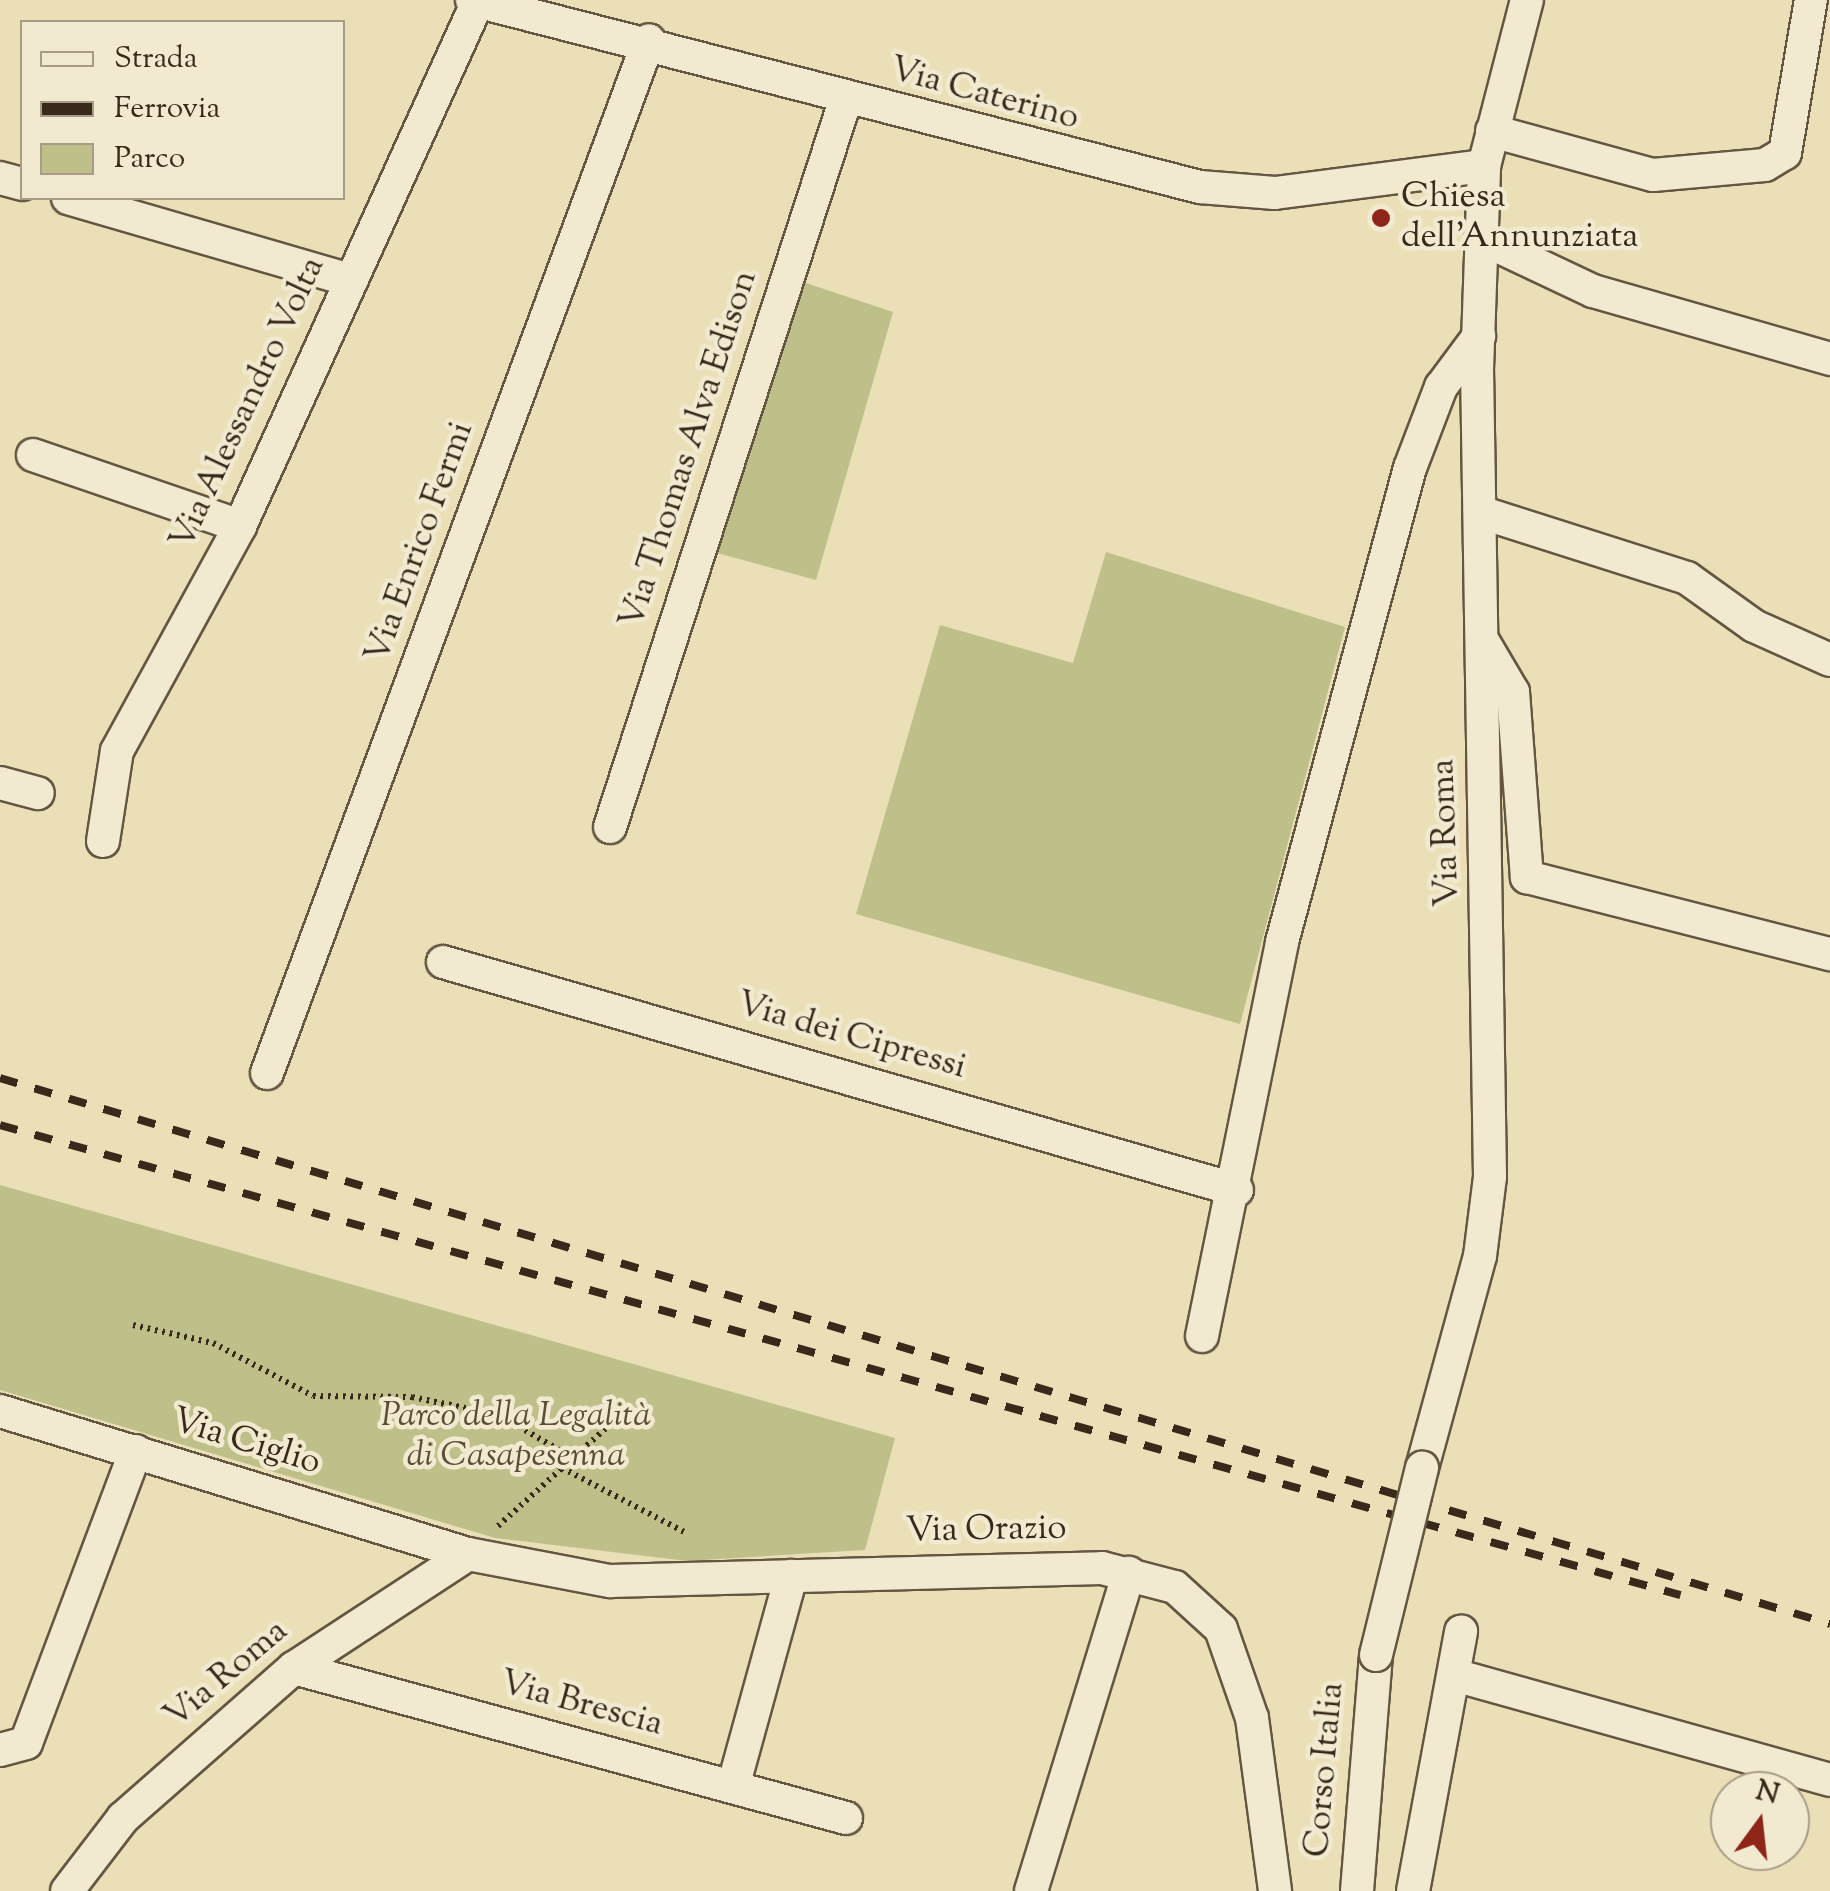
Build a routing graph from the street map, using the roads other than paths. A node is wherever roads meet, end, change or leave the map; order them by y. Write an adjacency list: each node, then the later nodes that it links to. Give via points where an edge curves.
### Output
1 (475, 0): 4 (street, Via Caterino); 10 (street, Via Alessandro Volta)
2 (1527, 0): 6 (street, Via Roma)
3 (1811, 0): 6 (street, via 1785,152 1766,165 1653,174)
4 (649, 40): 5 (street, Via Caterino); 24 (street, Via Enrico Fermi)
5 (846, 98): 7 (street, Via Caterino, via 1200,187 1275,193); 20 (street, Via Thomas Alva Edison)
6 (1492, 131): 7 (street, Via Roma)
7 (1484, 166): 9 (street, Via Roma)
8 (75, 200): 10 (street)
9 (1485, 240): 11 (street, Via Roma); 12 (street, via 1593,291)
10 (351, 280): 15 (street, Via Alessandro Volta)
11 (1479, 336): 14 (street, Via Roma); 25 (street, via 1441,388 1410,468 1282,942)
12 (1830, 360)
13 (33, 455): 15 (street)
14 (1480, 512): 16 (street, Via Roma); 17 (street, via 1687,578 1754,626)
15 (240, 526): 21 (street, Via Alessandro Volta, via 118,750)
16 (1482, 640): 22 (street, via 1514,692 1527,877); 33 (street, Via Roma, bridge, via 1490,1177 1480,1256)
17 (1830, 660)
18 (0, 783): 19 (street)
19 (38, 794)
20 (610, 827)
21 (103, 842)
22 (1830, 954)
23 (443, 962): 25 (street, Via dei Cipressi)
24 (267, 1073)
25 (1236, 1190): 26 (street)
26 (1202, 1336)
27 (0, 1411): 28 (street, Via Ciglio)
28 (136, 1451): 29 (street, Via Ciglio); 36 (street, via 26,1743)
29 (468, 1554): 31 (street, Via Orazio, via 610,1581); 34 (street, Via Roma)
30 (1128, 1573): 31 (street, Via Orazio); 41 (street); 42 (street, Via Orazio, via 1175,1587 1221,1629 1252,1718)
31 (791, 1576): 38 (street)
32 (1461, 1631): 35 (street)
33 (1376, 1655): 43 (street, Corso Italia)
34 (294, 1668): 38 (street, Via Brescia); 40 (street, Via Roma, via 122,1818)
35 (1454, 1675): 37 (street); 44 (street)
36 (0, 1750)
37 (1830, 1780)
38 (733, 1788): 39 (street, Via Brescia)
39 (846, 1818)
40 (67, 1891)
41 (1030, 1891)
42 (1275, 1891)
43 (1356, 1891)
44 (1413, 1891)

